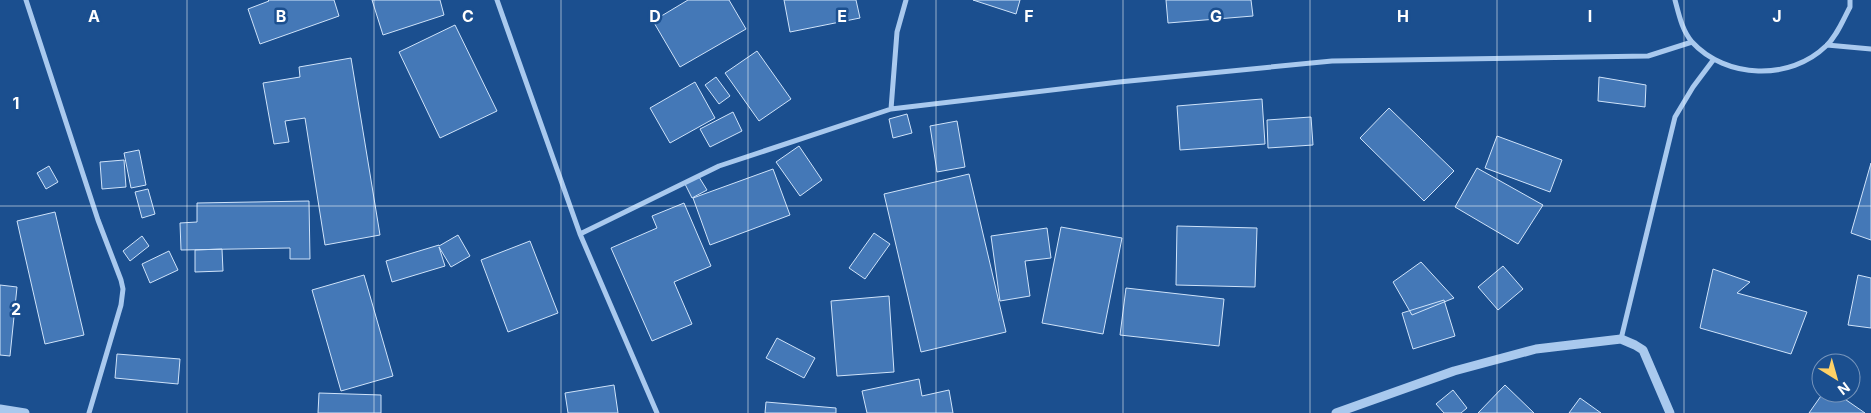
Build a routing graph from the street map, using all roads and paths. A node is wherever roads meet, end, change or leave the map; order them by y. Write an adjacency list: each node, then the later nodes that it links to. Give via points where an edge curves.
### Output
1 (26, 0): 15 (street, via 123,289 122,305)
2 (497, 0): 11 (street)
3 (906, 0): 10 (street, via 897,32)
4 (1675, 0): 6 (street, via 1681,25)
5 (1850, 0): 7 (street, via 1850,7)
6 (1692, 42): 9 (street); 10 (street, via 1648,56 1332,61 1119,82)
7 (1827, 45): 8 (street); 9 (street, via 1808,60 1784,70 1759,72)
8 (1871, 50)
9 (1714, 59): 12 (street, via 1675,118)
10 (891, 110): 11 (street, via 719,166)
11 (580, 234): 16 (street)
12 (1621, 339): 17 (street, via 1536,350 1454,371); 18 (street, via 1643,350)
13 (0, 409): 14 (street)
14 (25, 413)
15 (89, 413)
16 (656, 413)
17 (1336, 413)
18 (1670, 413)

